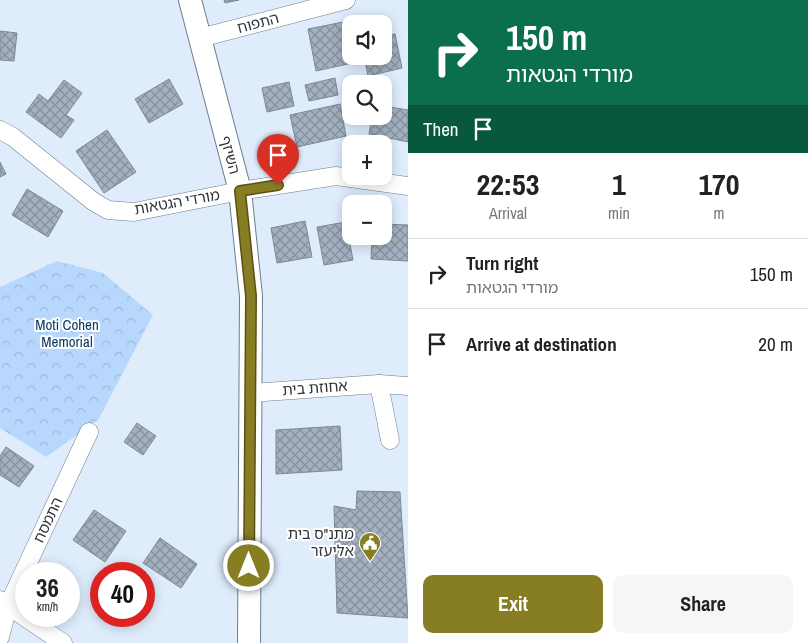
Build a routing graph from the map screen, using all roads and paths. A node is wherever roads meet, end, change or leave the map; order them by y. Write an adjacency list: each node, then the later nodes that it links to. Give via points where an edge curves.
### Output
1 (190, 0): 3 (street, השיזף)
2 (346, 0): 3 (street, התפוח)
3 (200, 38): 6 (street, השיזף)
4 (0, 130): 6 (street, מורדי הגטאות, via 108,210 134,212)
5 (408, 186): 6 (street, מורדי הגטאות, via 336,176)
6 (240, 191): 9 (street, השיזף, via 251,296)
7 (379, 384): 8 (street, אחוזת בית); 9 (street, אחוזת בית); 11 (street)
8 (408, 386)
9 (251, 393): 15 (street, השיזף)
10 (89, 432): 12 (street, התמסח)
11 (390, 440)
12 (4, 603): 13 (street, התמסח); 14 (street)
13 (0, 637)
14 (63, 643)
15 (249, 643)

